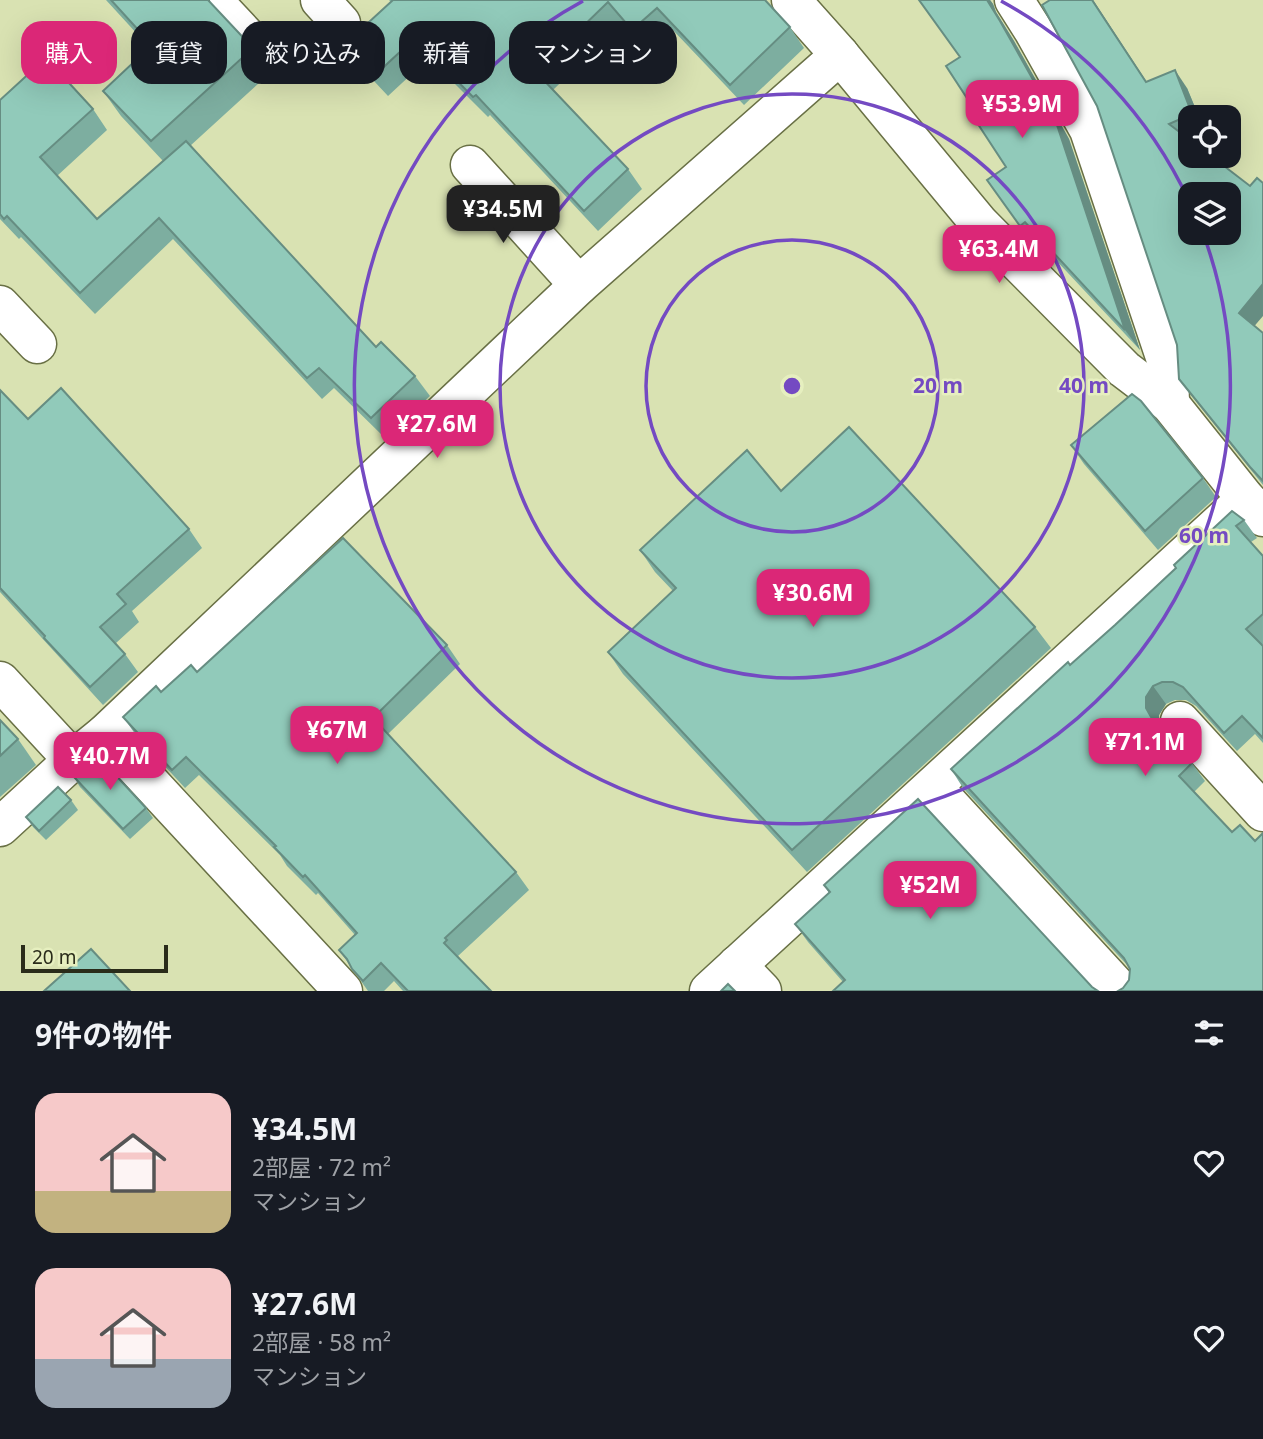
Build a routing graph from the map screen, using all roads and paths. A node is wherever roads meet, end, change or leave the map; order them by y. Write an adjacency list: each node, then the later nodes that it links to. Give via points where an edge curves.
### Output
1 (222, 0): 4 (lane)
2 (791, 0): 5 (street)
3 (1014, 0): 10 (street, via 1089,130 1169,369)
4 (242, 21)
5 (840, 55): 7 (street); 10 (street, via 981,223 1124,369)
6 (470, 165): 7 (street)
7 (579, 285): 14 (street)
8 (0, 305): 9 (street)
9 (37, 344)
10 (1170, 404): 11 (street)
11 (1255, 508): 16 (street)
12 (0, 681): 15 (street)
13 (1180, 721): 17 (street)
14 (104, 734): 15 (street); 20 (street)
15 (73, 760): 18 (street)
16 (933, 787): 19 (street); 22 (street)
17 (1263, 812)
18 (0, 827)
19 (750, 978): 21 (street)
20 (343, 991)
21 (709, 991)
22 (1121, 991)

